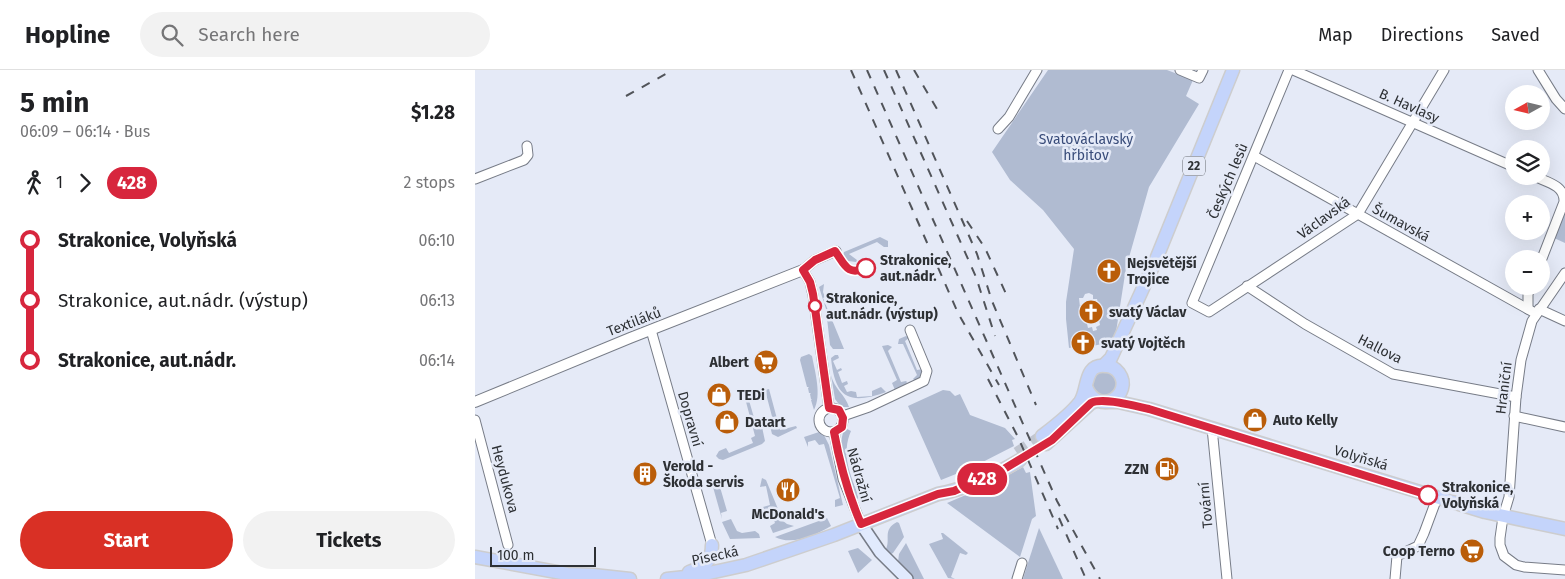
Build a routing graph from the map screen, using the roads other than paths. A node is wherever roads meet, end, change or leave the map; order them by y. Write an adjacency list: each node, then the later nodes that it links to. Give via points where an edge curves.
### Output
1 (1037, 70): 11 (street, via 1009,117)
2 (1180, 70): 3 (street, via 1199,78)
3 (1203, 70)
4 (1233, 70): 20 (main road, 22)
5 (1289, 70): 13 (street, Českých lesů)
6 (1293, 70): 10 (street, B. Havlasy)
7 (1444, 70): 10 (street, Václavská)
8 (1538, 70): 9 (street)
9 (1565, 109)
10 (1414, 122): 14 (street, B. Havlasy); 17 (street, Václavská)
11 (998, 129)
12 (527, 146): 15 (street, via 528,154 524,160)
13 (1254, 156): 17 (street, Šumavská); 25 (street, Českých lesů)
14 (1505, 163)
15 (475, 179)
16 (1550, 184): 18 (street, via 1564,193 1564,202)
17 (1358, 214): 23 (street, Václavská); 26 (street, Šumavská)
18 (1545, 250)
19 (835, 251): 21 (street)
20 (1155, 262): 30 (main road, 22, via 1111,358); 31 (main road)
21 (803, 270): 28 (street, Textiláků); 37 (street, Nádražní, via 813,294)
22 (1565, 273): 26 (street, Hraniční)
23 (1247, 286): 25 (street, Václavská, via 1209,312); 34 (street, Hallova, via 1305,324 1393,374)
24 (1528, 295): 26 (street, Hraniční)
25 (1192, 303)
26 (1534, 310): 27 (street, Šumavská); 34 (street, Hraniční, via 1521,360)
27 (1565, 321)
28 (651, 330): 36 (street, Textiláků); 51 (street, Dopravní)
29 (910, 330): 39 (street, via 927,371 924,381)
30 (1104, 365): 31 (main road); 32 (main road, via 1090,372)
31 (1117, 371): 33 (main road)
32 (1086, 387): 35 (main road, via 1089,395); 35 (main road, via 1079,403 1044,440 1091,403)
33 (1122, 387): 35 (main road, via 1117,397); 38 (main road, Volyňská, via 1127,399)
34 (1516, 397): 40 (street, Hraniční)
35 (1101, 401): 38 (main road, Volyňská)
36 (475, 402)
37 (829, 408): 39 (street, via 837,409); 44 (street, Nádražní, via 821,413 819,422 823,430)
38 (1149, 409): 43 (main road, Volyňská)
39 (843, 416): 44 (street, Nádražní, via 842,427)
40 (1514, 416): 42 (street); 47 (street, Hraniční, via 1509,497)
41 (475, 420): 50 (street, Heydukova)
42 (1565, 427)
43 (1212, 428): 46 (main road, Volyňská); 61 (street, Tovární)
44 (834, 432): 48 (street, Nádražní, via 843,479)
45 (1019, 457): 48 (main road, Písecká, via 976,482)
46 (1437, 498): 47 (main road, Volyňská); 62 (street, via 1418,546 1397,556)
47 (1503, 517): 49 (main road, Volyňská); 55 (street, Hraniční, via 1500,545 1509,561 1525,567)
48 (861, 524): 58 (main road, Písecká, via 769,558 719,572); 59 (main road, via 880,552)
49 (1565, 529)
50 (508, 545)
51 (712, 545): 58 (main road, via 708,562)
52 (475, 550): 56 (main road)
53 (475, 557): 56 (main road, via 559,573)
54 (1022, 563): 60 (street)
55 (1565, 570)
56 (593, 575): 57 (main road)
57 (630, 579)
58 (668, 579)
59 (907, 579)
60 (1017, 579)
61 (1227, 579)
62 (1395, 579)

